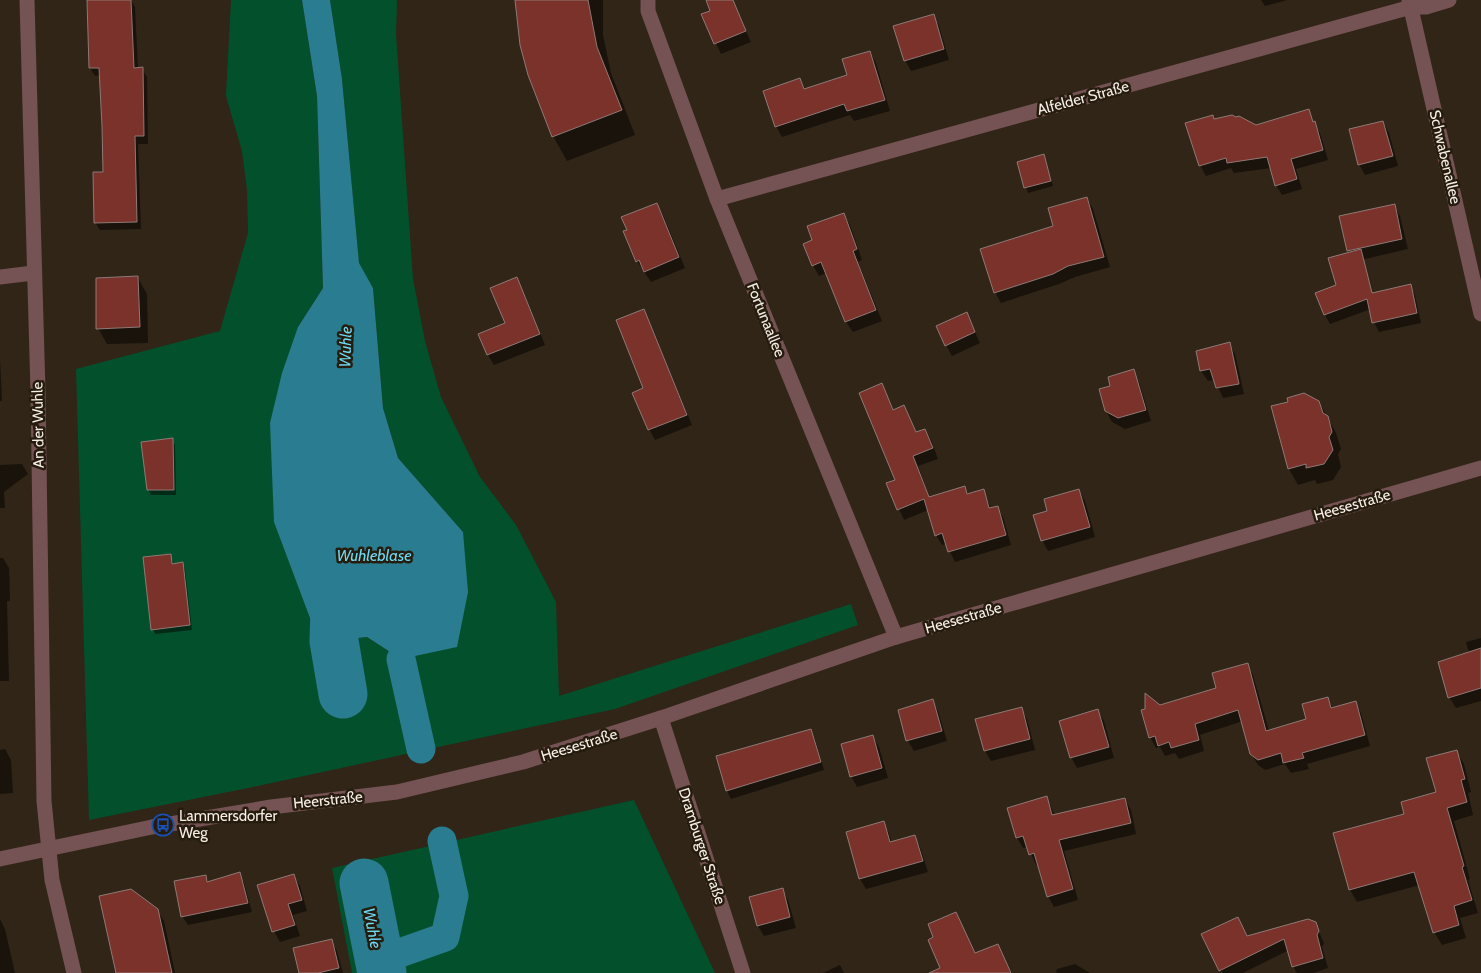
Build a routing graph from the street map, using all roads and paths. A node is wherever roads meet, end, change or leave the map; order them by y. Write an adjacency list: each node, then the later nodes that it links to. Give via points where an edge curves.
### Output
1 (27, 0): 6 (street, An der Wuhle)
2 (648, 0): 5 (street, Fortunaallee, via 648,11)
3 (1449, 0): 4 (street, Alfelder Straße, via 1426,7)
4 (1410, 4): 5 (street, Alfelder Straße); 8 (street, Schwabenallee)
5 (717, 199): 10 (street, Fortunaallee)
6 (33, 273): 7 (street); 13 (street, An der Wuhle, via 44,801)
7 (0, 277)
8 (1481, 314)
9 (1481, 468): 10 (street, Heesestraße)
10 (896, 637): 11 (street, Heesestraße)
11 (661, 718): 12 (street, Heesestraße, via 523,762); 16 (street, Dramburger Straße)
12 (449, 780): 13 (street, Heerstraße, via 398,792 271,807 152,827)
13 (50, 849): 14 (street, Heerstraße); 15 (street, via 52,880)
14 (0, 859)
15 (74, 973)
16 (743, 973)

